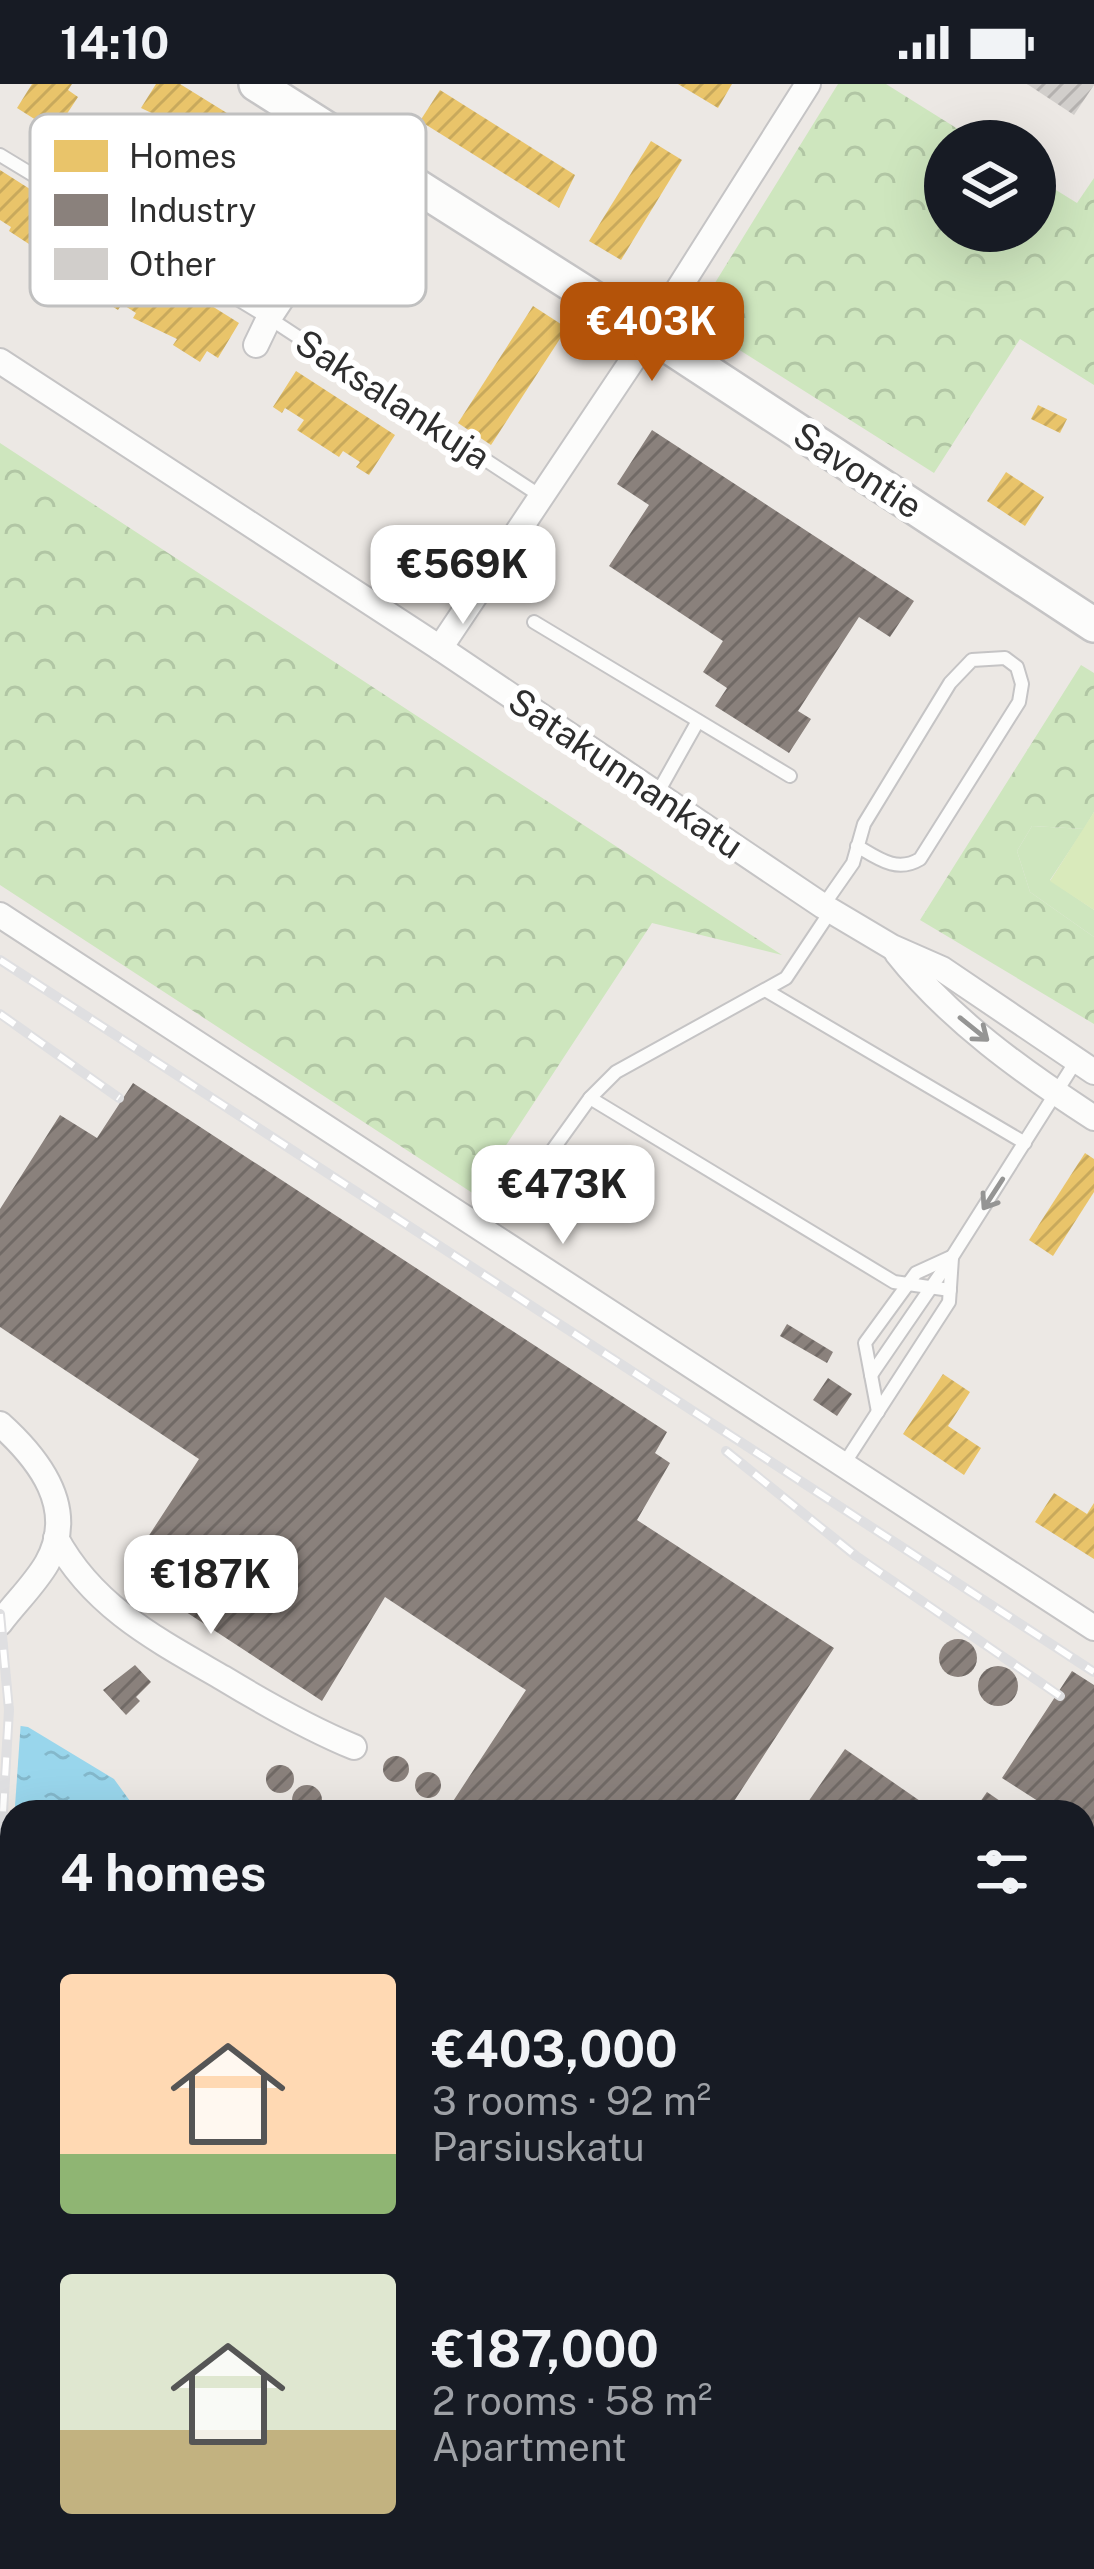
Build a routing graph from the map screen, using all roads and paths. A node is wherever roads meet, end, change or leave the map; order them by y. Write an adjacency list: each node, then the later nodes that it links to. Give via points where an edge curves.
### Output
1 (256, 84): 3 (street, Savontie)
2 (808, 84): 10 (street)
3 (302, 114)
4 (0, 155): 5 (lane, Saksalankuja)
5 (30, 173)
6 (426, 193): 10 (street, Savontie)
7 (251, 306): 9 (lane, Saksalankuja)
8 (276, 306): 9 (street)
9 (269, 317): 11 (street); 13 (lane, Saksalankuja)
10 (650, 334): 13 (street); 15 (street, Savontie)
11 (256, 345)
12 (0, 361): 16 (street, Satakunnankatu)
13 (539, 495): 16 (street)
14 (534, 622): 17 (lane)
15 (1094, 623)
16 (440, 648): 19 (street, Satakunnankatu)
17 (698, 722): 18 (lane); 19 (lane)
18 (790, 776)
19 (656, 794): 21 (street, Satakunnankatu)
20 (857, 846): 20 (lane, via 896,866 920,859 1009,721 1022,684 1016,667 988,656 960,671); 21 (lane)
21 (827, 908): 23 (street, Satakunnankatu); 24 (lane, via 786,978)
22 (0, 915): 38 (street)
23 (892, 946): 25 (street, Satakunnankatu, via 942,969); 26 (street, Satakunnankatu, one-way to 26, via 925,988)
24 (767, 991): 27 (lane, via 616,1072); 29 (lane)
25 (1086, 1066): 26 (lane)
26 (1056, 1093): 28 (street, Satakunnankatu); 29 (lane)
27 (590, 1098): 30 (lane); 32 (lane)
28 (1094, 1118)
29 (1025, 1143): 31 (lane, one-way to 31)
30 (526, 1187)
31 (952, 1257): 32 (lane); 33 (lane); 34 (lane)
32 (908, 1284): 33 (lane); 35 (lane, via 865,1343)
33 (932, 1287): 34 (lane); 35 (lane)
34 (950, 1290): 36 (lane, via 950,1302)
35 (871, 1375): 36 (lane)
36 (878, 1412): 38 (lane)
37 (0, 1424): 39 (street, via 52,1484)
38 (843, 1466): 41 (street)
39 (56, 1538): 40 (street, via 47,1564); 42 (street, via 72,1568 140,1630)
40 (0, 1623)
41 (1094, 1628)
42 (354, 1747)

